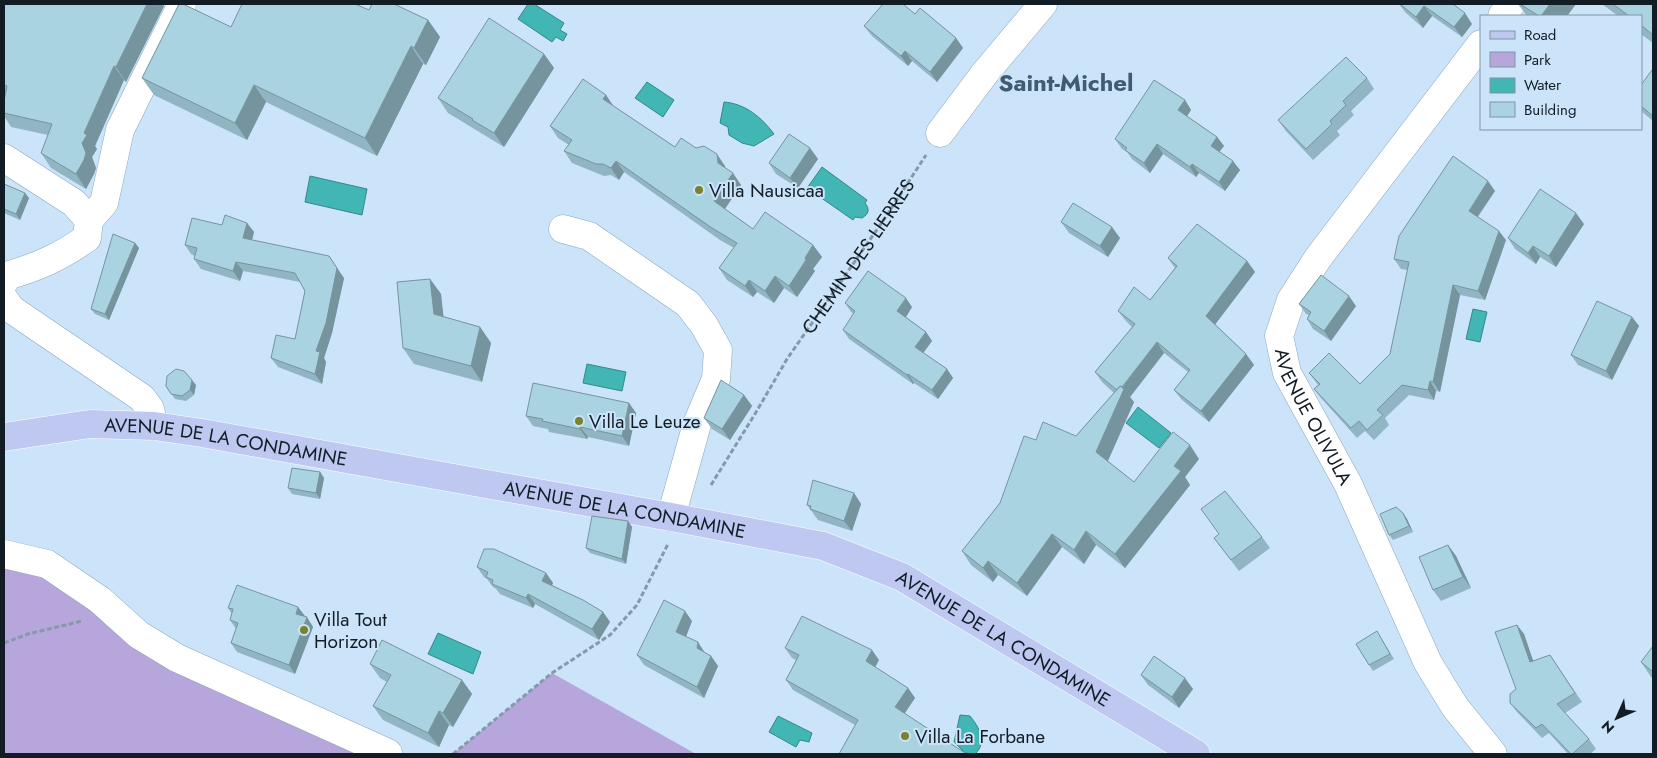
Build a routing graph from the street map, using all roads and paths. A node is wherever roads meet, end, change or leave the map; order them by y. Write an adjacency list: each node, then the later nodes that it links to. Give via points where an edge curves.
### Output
1 (182, 4): 8 (street, via 120,130 104,203)
2 (1043, 4): 6 (street)
3 (1511, 4): 4 (street)
4 (1503, 15)
5 (1480, 45): 21 (street, AVENUE OLIVULA, via 1318,258 1290,300 1279,336 1287,373 1348,484 1428,663 1455,707)
6 (940, 133): 14 (path, CHEMIN DES LIERRES, via 786,359 755,414)
7 (4, 158): 8 (street, via 74,204)
8 (89, 220): 10 (street, via 87,238 35,268 6,276)
9 (563, 228): 14 (street, via 589,236 688,304 718,350 716,379 697,424)
10 (4, 282)
11 (4, 299): 12 (street, via 11,309 142,398 150,409)
12 (154, 426): 13 (main road, AVENUE DE LA CONDAMINE, via 90,424); 14 (main road, AVENUE DE LA CONDAMINE)
13 (4, 437)
14 (680, 518): 19 (path, CHEMIN DES LIERRES, via 637,605 610,635 552,673); 20 (main road, AVENUE DE LA CONDAMINE, via 823,546 902,577)
15 (4, 554): 16 (street, via 47,564)
16 (100, 600): 17 (path, via 86,620); 18 (street, via 139,635 178,658)
17 (4, 643)
18 (388, 753)
19 (453, 754)
20 (1196, 754)
21 (1493, 754)

